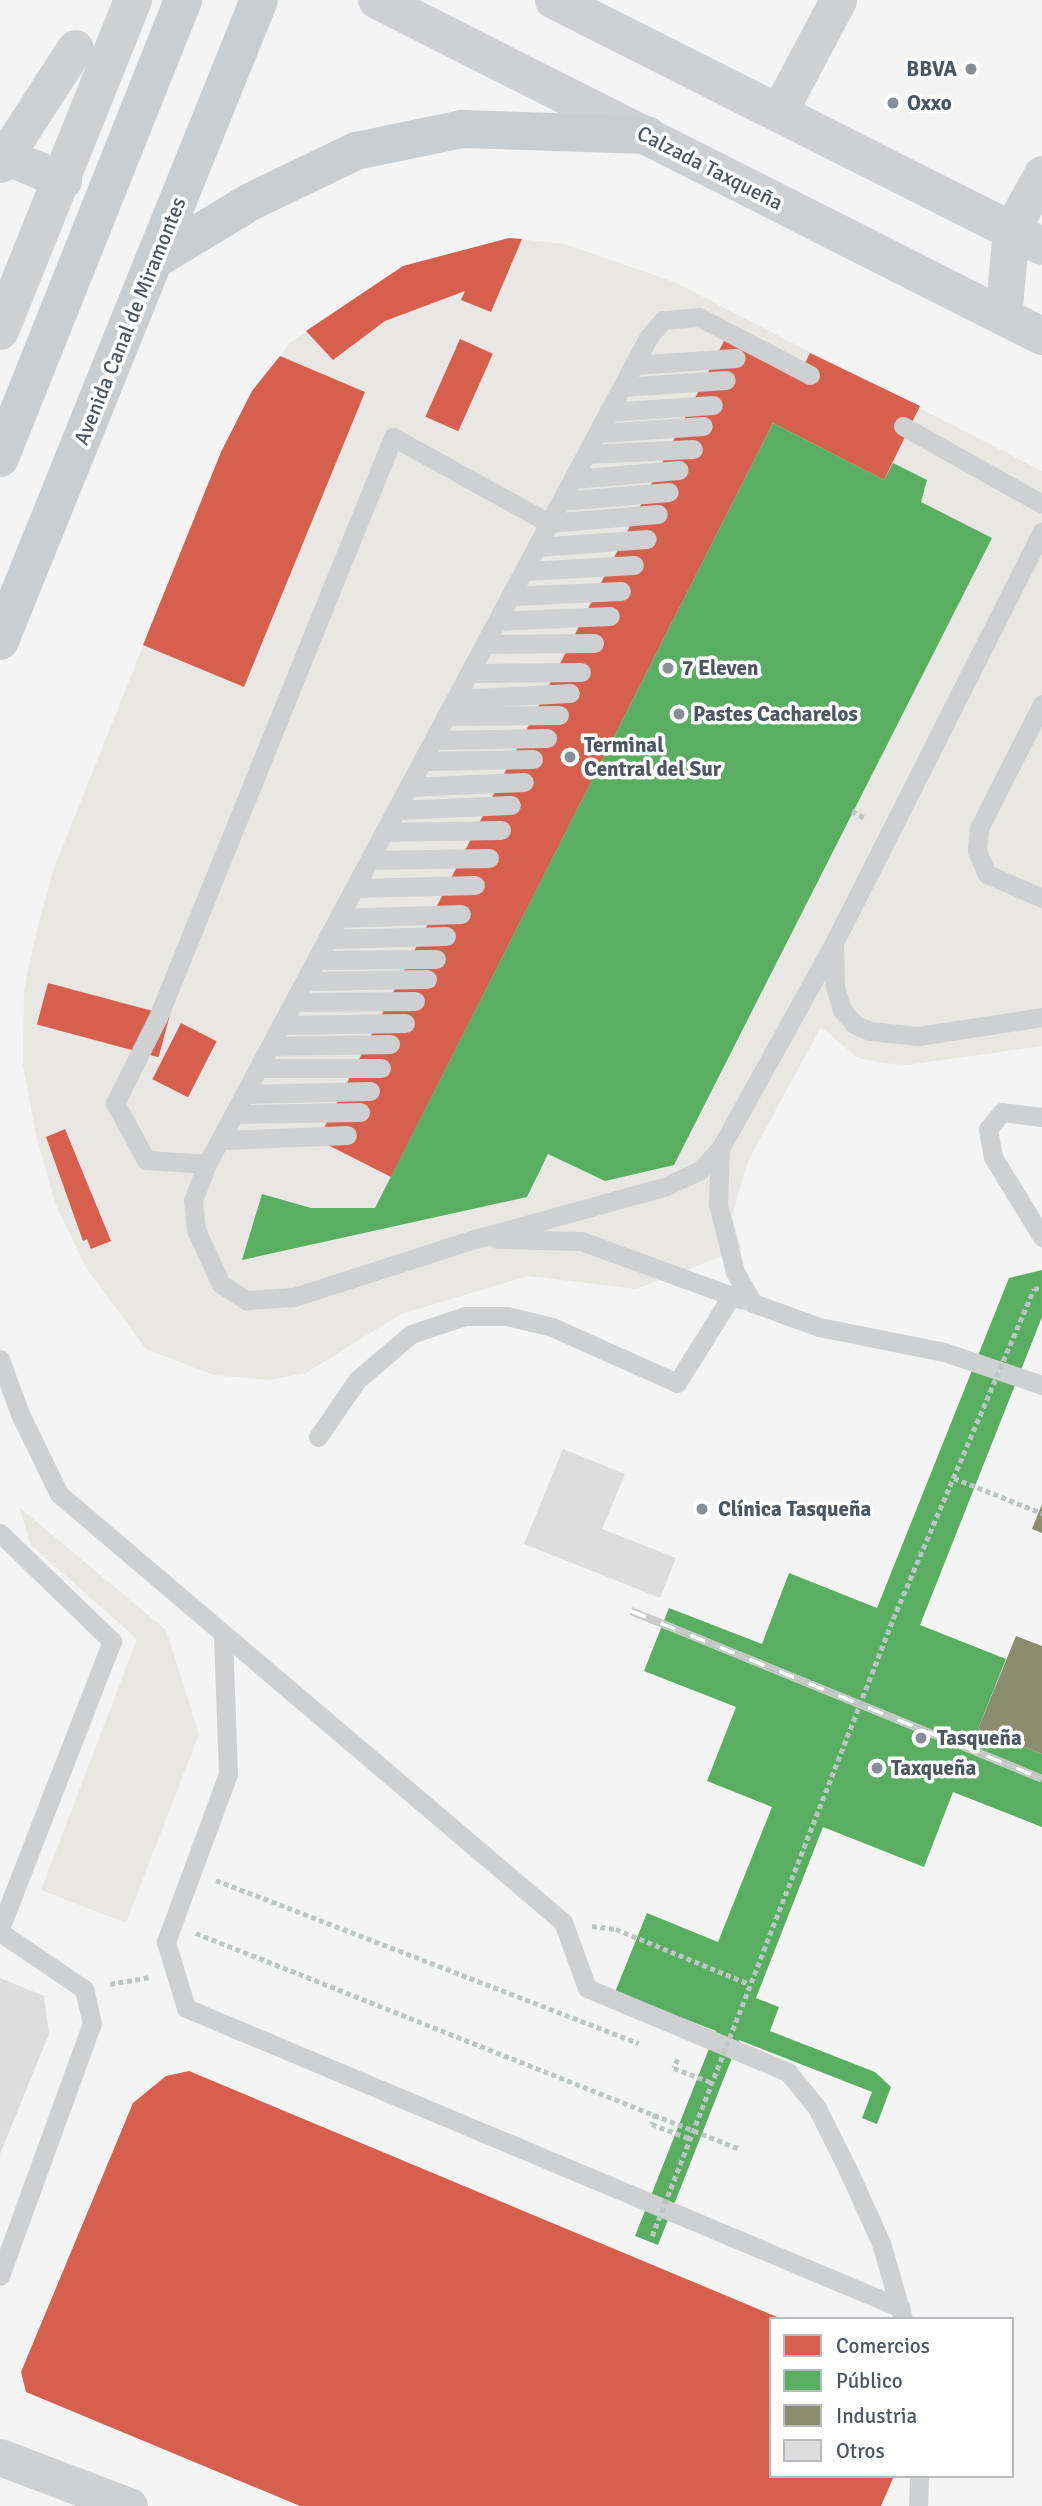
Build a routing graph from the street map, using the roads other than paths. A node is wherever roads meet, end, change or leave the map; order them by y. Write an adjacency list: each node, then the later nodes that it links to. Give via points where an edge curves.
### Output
1 (133, 0): 12 (street)
2 (183, 0): 30 (main road)
3 (259, 0): 14 (main road, Avenida Canal de Miramontes)
4 (377, 0): 9 (main road, Calzada Taxqueña)
5 (557, 0): 8 (main road)
6 (838, 0): 8 (street)
7 (75, 48): 10 (street)
8 (778, 113): 13 (main road)
9 (647, 135): 14 (main road, via 462,129 356,151 250,202); 15 (main road, Calzada Taxqueña)
10 (2, 160): 12 (street)
11 (1042, 174): 13 (street)
12 (63, 180): 16 (street)
13 (1034, 228): 15 (street)
14 (156, 259): 47 (main road, Avenida Canal de Miramontes)
15 (1003, 316): 17 (main road, Calzada Taxqueña)
16 (0, 331)
17 (1042, 336)
18 (736, 358): 19 (lane)
19 (633, 365): 20 (lane, via 663,320 699,317); 22 (lane)
20 (810, 375)
21 (726, 380): 22 (lane)
22 (622, 387): 24 (lane)
23 (713, 405): 24 (lane)
24 (608, 412): 27 (lane)
25 (703, 426): 27 (lane)
26 (903, 426): 35 (lane)
27 (599, 433): 29 (lane)
28 (693, 449): 29 (lane)
29 (588, 454): 32 (lane)
30 (0, 458)
31 (679, 470): 32 (lane)
32 (574, 478): 34 (lane)
33 (669, 492): 34 (lane)
34 (561, 501): 37 (lane)
35 (1042, 504)
36 (658, 514): 37 (lane)
37 (549, 523): 40 (lane); 97 (lane, via 393,437 158,1017 115,1103 146,1160)
38 (1042, 532): 75 (lane)
39 (647, 539): 40 (lane)
40 (537, 547): 42 (lane)
41 (634, 565): 42 (lane)
42 (525, 571): 44 (lane)
43 (621, 591): 44 (lane)
44 (512, 596): 46 (lane)
45 (610, 616): 46 (lane)
46 (499, 621): 49 (lane)
47 (0, 641)
48 (594, 643): 49 (lane)
49 (486, 645): 51 (lane)
50 (581, 672): 51 (lane)
51 (470, 673): 54 (lane)
52 (570, 693): 54 (lane)
53 (1042, 704): 70 (lane, via 979,828 977,851 987,874)
54 (451, 707): 55 (lane); 57 (lane)
55 (559, 715)
56 (547, 738): 57 (lane)
57 (434, 740): 59 (lane)
58 (533, 759): 59 (lane)
59 (422, 761): 61 (lane)
60 (524, 782): 61 (lane)
61 (408, 787): 63 (lane)
62 (511, 805): 63 (lane)
63 (397, 810): 65 (lane)
64 (501, 830): 65 (lane)
65 (384, 832): 67 (lane)
66 (489, 858): 67 (lane)
67 (369, 860): 69 (lane)
68 (475, 885): 69 (lane)
69 (355, 888): 72 (lane)
70 (1042, 898)
71 (461, 914): 72 (lane)
72 (338, 918): 74 (lane)
73 (446, 936): 74 (lane)
74 (327, 939): 77 (lane)
75 (834, 943): 82 (lane, via 835,987 842,1010 854,1024 870,1031 918,1036); 96 (lane)
76 (436, 959): 77 (lane)
77 (316, 960): 79 (lane)
78 (427, 979): 79 (lane)
79 (305, 981): 81 (lane)
80 (415, 1001): 81 (lane)
81 (294, 1002): 84 (lane)
82 (1042, 1017)
83 (405, 1023): 84 (lane)
84 (281, 1025): 86 (lane)
85 (390, 1044): 86 (lane)
86 (271, 1046): 87 (lane)
87 (261, 1068): 88 (lane); 90 (lane)
88 (381, 1068)
89 (370, 1091): 90 (lane)
90 (246, 1094): 92 (lane)
91 (360, 1112): 92 (lane)
92 (234, 1114): 95 (lane)
93 (1042, 1117): 98 (lane, via 1002,1112 988,1129 993,1157)
94 (346, 1135): 95 (lane)
95 (222, 1140): 97 (lane)
96 (720, 1149): 99 (lane, via 699,1171 664,1187); 101 (lane, via 718,1204 734,1272)
97 (207, 1164): 99 (lane, via 193,1200 196,1230 221,1284 246,1300 293,1297)
98 (1042, 1237)
99 (475, 1239): 100 (lane, via 581,1241)
100 (732, 1296): 101 (lane); 104 (lane, via 677,1383 552,1327 507,1316 465,1316 411,1334 357,1380)
101 (753, 1303): 103 (lane, via 819,1327 944,1352)
102 (0, 1359): 106 (lane, via 20,1414 59,1494)
103 (1042, 1385)
104 (318, 1437)
105 (0, 1532): 107 (lane, via 112,1641)
106 (222, 1637): 109 (lane, via 563,1922 587,1988 788,2072 817,2108 848,2170 881,2243); 109 (lane, via 228,1774 166,1942 186,2008)
107 (0, 1930): 108 (lane, via 84,1989 92,2023)
108 (0, 2276)
109 (902, 2314)
110 (0, 2457): 112 (street)
111 (919, 2478): 113 (lane)
112 (129, 2506)
113 (918, 2506)

